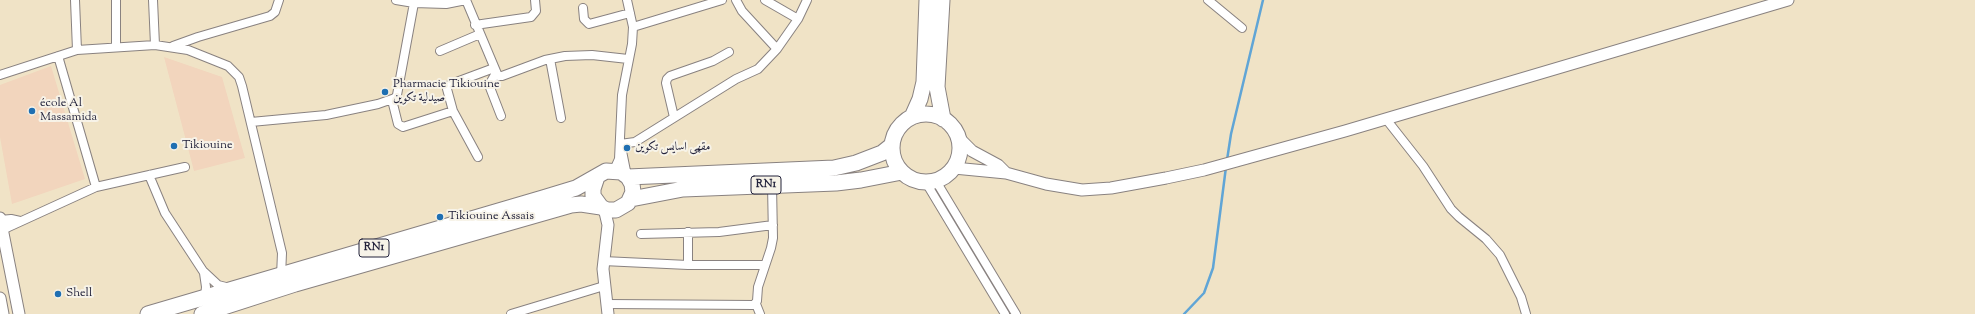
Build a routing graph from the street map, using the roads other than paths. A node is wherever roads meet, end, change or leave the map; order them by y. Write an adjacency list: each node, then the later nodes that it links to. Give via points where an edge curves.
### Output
1 (75, 0): 30 (street)
2 (116, 0): 28 (street)
3 (153, 0): 26 (street)
4 (279, 0): 27 (street, via 275,12 270,16)
5 (396, 0): 17 (street)
6 (466, 0): 17 (street, via 446,4); 22 (street)
7 (535, 0): 22 (street, via 536,12 531,17)
8 (627, 0): 20 (street)
9 (722, 0): 23 (street)
10 (736, 0): 29 (street, via 742,11)
11 (765, 0): 18 (street)
12 (807, 0): 21 (street)
13 (927, 0): 42 (highway, via 924,82)
14 (942, 0): 44 (highway, via 937,87)
15 (1208, 0): 24 (street)
16 (1788, 0): 45 (street)
17 (414, 3): 38 (street, via 397,95)
18 (780, 4): 21 (street)
19 (583, 8): 20 (street, via 584,19 589,24)
20 (630, 13): 23 (street)
21 (798, 19): 29 (street)
22 (475, 25): 25 (street)
23 (633, 27): 35 (street)
24 (1242, 28)
25 (480, 34): 31 (street); 36 (street)
26 (155, 45): 27 (street); 28 (street)
27 (172, 46): 46 (street, via 228,66 234,71 242,86)
28 (116, 47): 30 (street)
29 (777, 49): 41 (street, via 758,69 736,79)
30 (77, 50): 33 (street)
31 (440, 51)
32 (729, 52): 41 (street, via 667,79)
33 (58, 56): 37 (street); 60 (street)
34 (550, 59): 35 (street, via 592,55); 36 (street, via 502,76); 43 (street)
35 (628, 59): 48 (street, via 622,95)
36 (495, 71): 39 (street, via 448,86); 40 (street, via 489,85)
37 (0, 75)
38 (392, 100): 39 (street, via 398,124 403,127); 46 (street, via 326,115)
39 (453, 111): 50 (street)
40 (500, 116)
41 (674, 117): 48 (street, via 636,142)
42 (912, 117): 44 (highway, via 928,114); 49 (highway, via 902,123)
43 (561, 118)
44 (943, 119): 47 (highway, via 950,124)
45 (1386, 119): 54 (street, via 1204,170 1126,186 1082,190 1046,184); 89 (street, via 1423,166 1451,209 1486,239 1500,255)
46 (251, 122): 68 (street)
47 (958, 138): 52 (highway, via 960,153); 54 (street, via 972,151 998,165)
48 (620, 144): 55 (street); 55 (street, via 619,159)
49 (892, 145): 53 (highway, via 896,164); 55 (highway, RN1, via 882,153 834,168)
50 (478, 157)
51 (185, 167): 56 (street)
52 (954, 168): 54 (street); 58 (highway, via 945,176)
53 (902, 172): 58 (highway, via 912,179); 59 (highway, RN1, via 861,180)
54 (1006, 173)
55 (623, 174): 57 (highway, RN1, via 606,171); 61 (highway, via 632,184 633,192)
56 (148, 175): 60 (street); 73 (street, via 165,213)
57 (598, 177): 62 (highway, via 594,183 593,196); 72 (highway, RN1, via 576,188)
58 (931, 181): 87 (street); 88 (street)
59 (772, 185): 61 (highway, RN1, via 683,189); 64 (street)
60 (96, 188): 63 (street, via 13,226)
61 (626, 204): 62 (highway, RN1, via 613,210); 67 (street)
62 (602, 207): 67 (street, via 608,225); 84 (highway, RN1, via 571,205 295,284)
63 (1, 223): 82 (street)
64 (773, 225): 65 (street, via 739,230); 71 (street)
65 (688, 232): 66 (street); 70 (street)
66 (641, 234)
67 (608, 235): 69 (street)
68 (282, 253): 72 (street, via 289,264); 74 (street)
69 (603, 260): 70 (street); 75 (street)
70 (688, 264): 71 (street)
71 (766, 265): 79 (street, via 758,287)
72 (300, 269): 74 (highway, RN1)
73 (203, 271): 76 (street, via 218,285); 78 (street)
74 (281, 276): 76 (highway, RN1)
75 (604, 286): 80 (street); 85 (street)
76 (240, 288): 78 (highway, RN1)
77 (0, 298): 81 (street)
78 (205, 298): 83 (highway, RN1)
79 (756, 304): 80 (street); 86 (street)
80 (607, 309)
81 (3, 314)
82 (19, 314)
83 (148, 314)
84 (202, 314)
85 (511, 314)
86 (760, 314)
87 (1005, 314)
88 (1016, 314)
89 (1526, 314)

